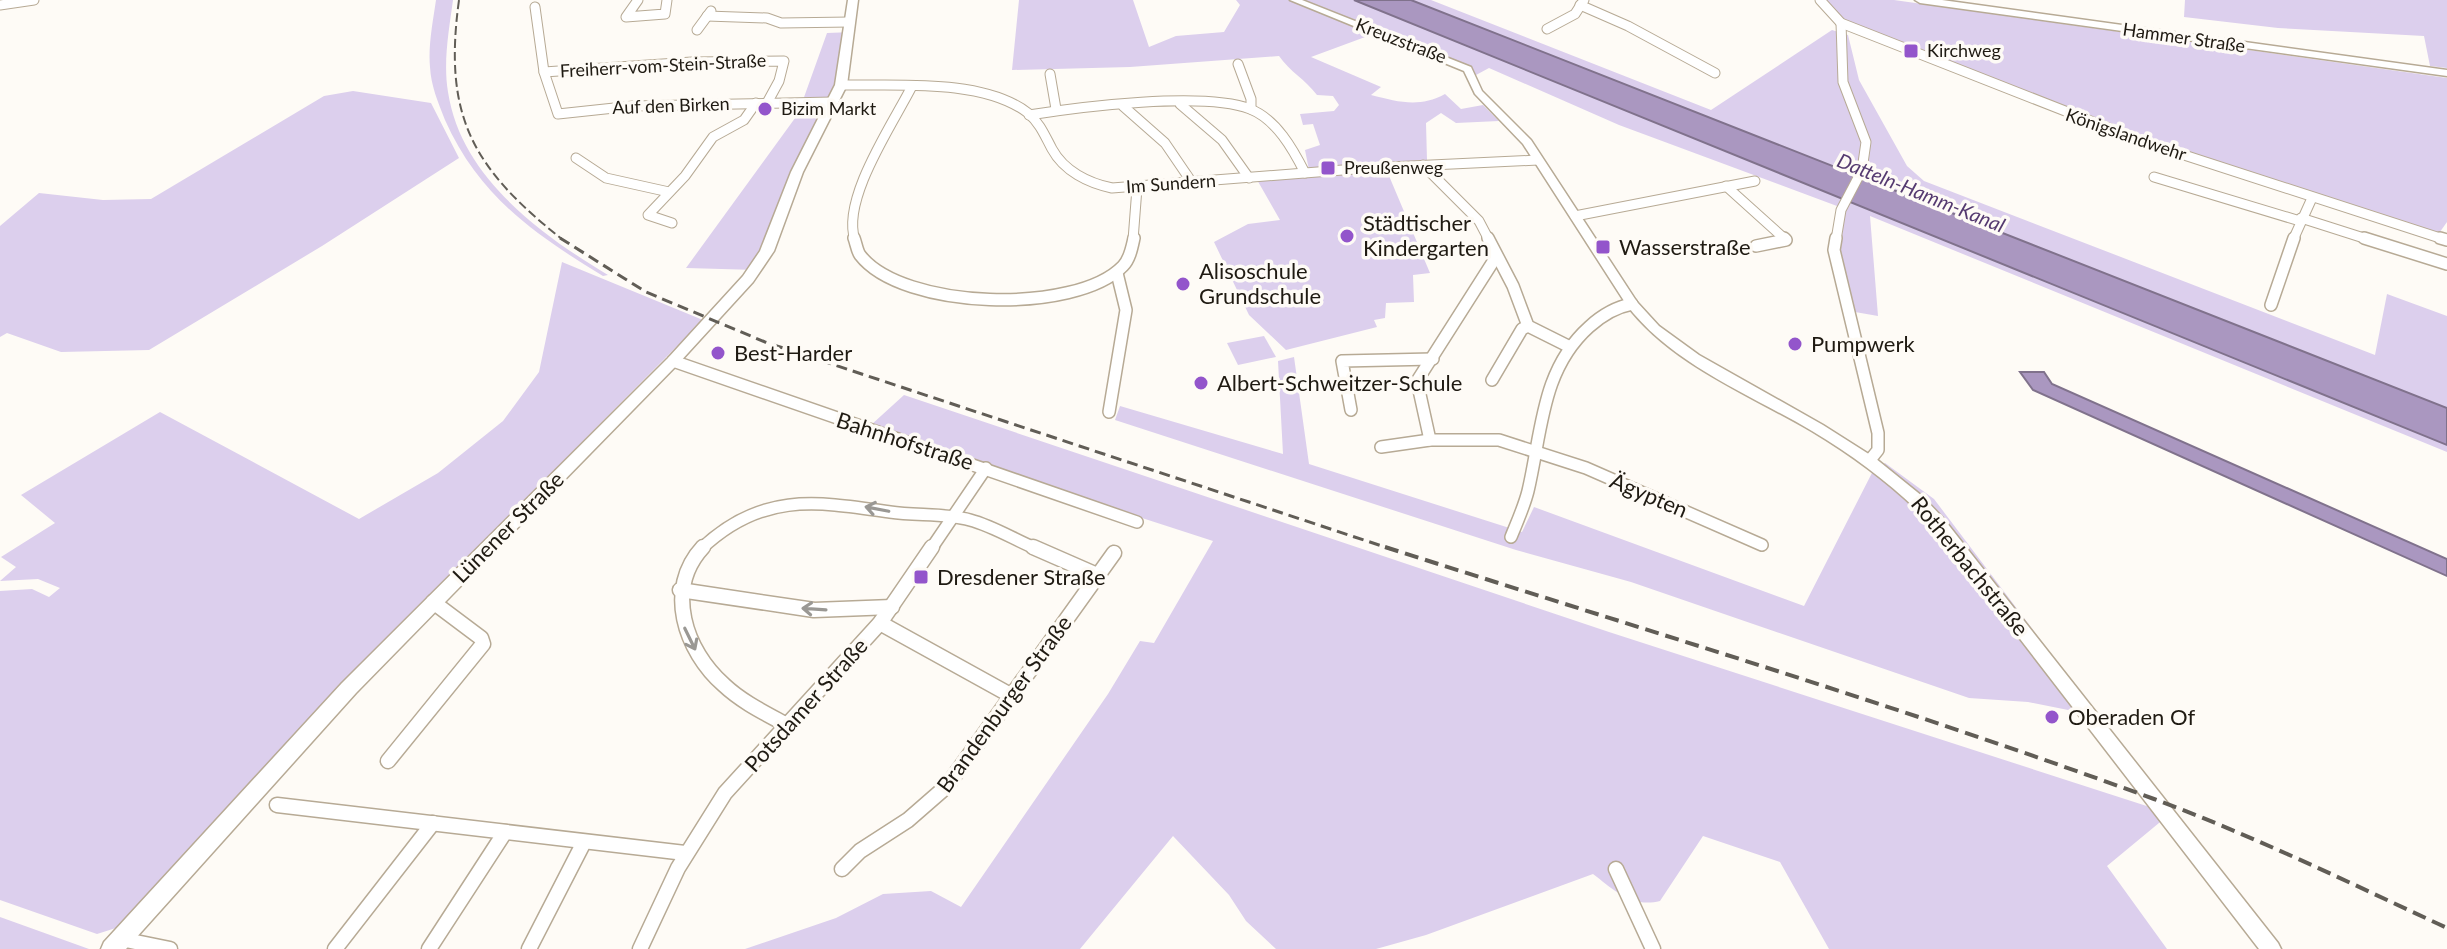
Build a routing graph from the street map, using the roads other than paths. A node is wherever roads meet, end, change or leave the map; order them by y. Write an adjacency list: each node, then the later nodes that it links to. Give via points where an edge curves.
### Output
1 (34, 0): 9 (street)
2 (638, 0): 3 (street, via 626,17 665,14)
3 (667, 0)
4 (853, 0): 12 (main road, Lünener Straße)
5 (1294, 0): 28 (street, Kreuzstraße, via 1463,66)
6 (1820, 0): 13 (street, Königslandwehr)
7 (1920, 0): 20 (main road, Hammer Straße)
8 (1582, 3): 15 (street, via 1575,14); 19 (street)
9 (0, 5)
10 (535, 7): 18 (street)
11 (736, 17): 12 (street, via 781,23); 14 (street); 16 (street, via 710,12)
12 (850, 22): 22 (main road, Lünener Straße)
13 (1841, 23): 44 (street, Königslandwehr, via 2061,112); 65 (street, via 1843,82 1866,142 1862,170 1841,210 1834,250 1878,433 1878,450)
14 (720, 24)
15 (1547, 29)
16 (697, 30)
17 (1238, 64): 31 (street)
18 (544, 72): 25 (street, Auf den Birken, via 558,114); 26 (street, Freiherr-vom-Stein-Straße, via 784,61)
19 (1715, 73)
20 (2447, 73)
21 (1050, 74): 30 (street)
22 (841, 85): 23 (street, Im Sundern); 24 (main road, Lünener Straße)
23 (911, 88): 32 (street, Im Sundern, via 984,95); 52 (street, via 852,212 851,239 867,263 896,282 971,299 1060,296)
24 (833, 102): 26 (street, Auf den Birken); 58 (main road, Lünener Straße, via 762,259)
25 (756, 103): 26 (street, Auf den Birken); 43 (street, via 741,122 713,137)
26 (767, 103)
27 (1180, 104): 29 (street); 31 (street); 38 (street, via 1222,140)
28 (1489, 104): 34 (street, Rotherbachstraße)
29 (1123, 106): 30 (street); 40 (street, via 1165,143)
30 (1056, 109): 32 (street)
31 (1251, 109): 36 (street, via 1282,136)
32 (1029, 115): 42 (street, Im Sundern, via 1078,176 1104,187)
33 (576, 158): 43 (street, via 595,173)
34 (1538, 160): 35 (street, Im Sundern); 45 (street, Rotherbachstraße)
35 (1423, 165): 36 (street, Im Sundern); 50 (street, via 1479,221)
36 (1305, 173): 38 (street, Im Sundern)
37 (2154, 177): 46 (street, Königslandwehr)
38 (1249, 178): 40 (street, Im Sundern)
39 (1755, 181): 41 (street)
40 (1193, 184): 42 (street, Im Sundern)
41 (1726, 186): 45 (street); 49 (street, via 1786,240)
42 (1137, 188): 52 (street, via 1132,248)
43 (669, 192): 47 (street, via 648,215)
44 (2312, 198): 46 (street); 48 (street, Königslandwehr)
45 (1575, 216): 53 (street, Rotherbachstraße)
46 (2300, 220): 51 (street, Königslandwehr); 54 (street)
47 (672, 223)
48 (2447, 240)
49 (1756, 246)
50 (1496, 257): 55 (street); 57 (street)
51 (2447, 264)
52 (1117, 273): 61 (street, via 1126,310)
53 (1632, 304): 56 (street, via 1605,315); 65 (street, Rotherbachstraße, via 1675,346)
54 (2271, 305)
55 (1528, 326): 56 (street); 59 (street)
56 (1568, 346): 64 (street, via 1551,378)
57 (1433, 359): 60 (street, via 1342,361); 62 (street, via 1417,381)
58 (673, 361): 66 (street, Bahnhofstraße); 74 (main road, Lünener Straße)
59 (1492, 380)
60 (1351, 410)
61 (1109, 412)
62 (1430, 440): 63 (street, Ägypten); 64 (street, Ägypten, via 1482,438)
63 (1381, 447)
64 (1533, 450): 69 (street, via 1528,490); 70 (street, Ägypten)
65 (1870, 460): 94 (street, Rotherbachstraße, via 1902,483 1938,522)
66 (986, 468): 67 (street, Potsdamer Straße); 68 (street, Bahnhofstraße)
67 (955, 517): 72 (street); 73 (street, one-way to 73, via 822,501 778,505 739,520 705,544); 75 (street, Potsdamer Straße)
68 (1137, 522)
69 (1511, 537)
70 (1762, 545)
71 (1114, 553): 72 (street, Brandenburger Straße)
72 (1097, 575): 77 (street, Brandenburger Straße)
73 (680, 590): 75 (street, one-way to 73, via 814,610); 78 (street, one-way to 78, via 683,624 701,659 738,696)
74 (433, 602): 79 (street, via 483,644); 87 (main road, Lünener Straße)
75 (892, 607): 76 (street, Potsdamer Straße)
76 (880, 623): 77 (street); 78 (street, Potsdamer Straße)
77 (1012, 696): 85 (street, Brandenburger Straße, via 947,786)
78 (787, 725): 84 (street, Potsdamer Straße, via 725,793)
79 (388, 761)
80 (277, 805): 81 (street)
81 (433, 823): 82 (street); 89 (street)
82 (505, 832): 83 (street); 90 (street)
83 (584, 842): 84 (street); 91 (street)
84 (685, 853): 92 (street, Potsdamer Straße)
85 (842, 869)
86 (1616, 869): 93 (street)
87 (116, 944): 88 (street)
88 (170, 949)
89 (335, 949)
90 (429, 949)
91 (529, 949)
92 (640, 949)
93 (1653, 949)
94 (2271, 949)

